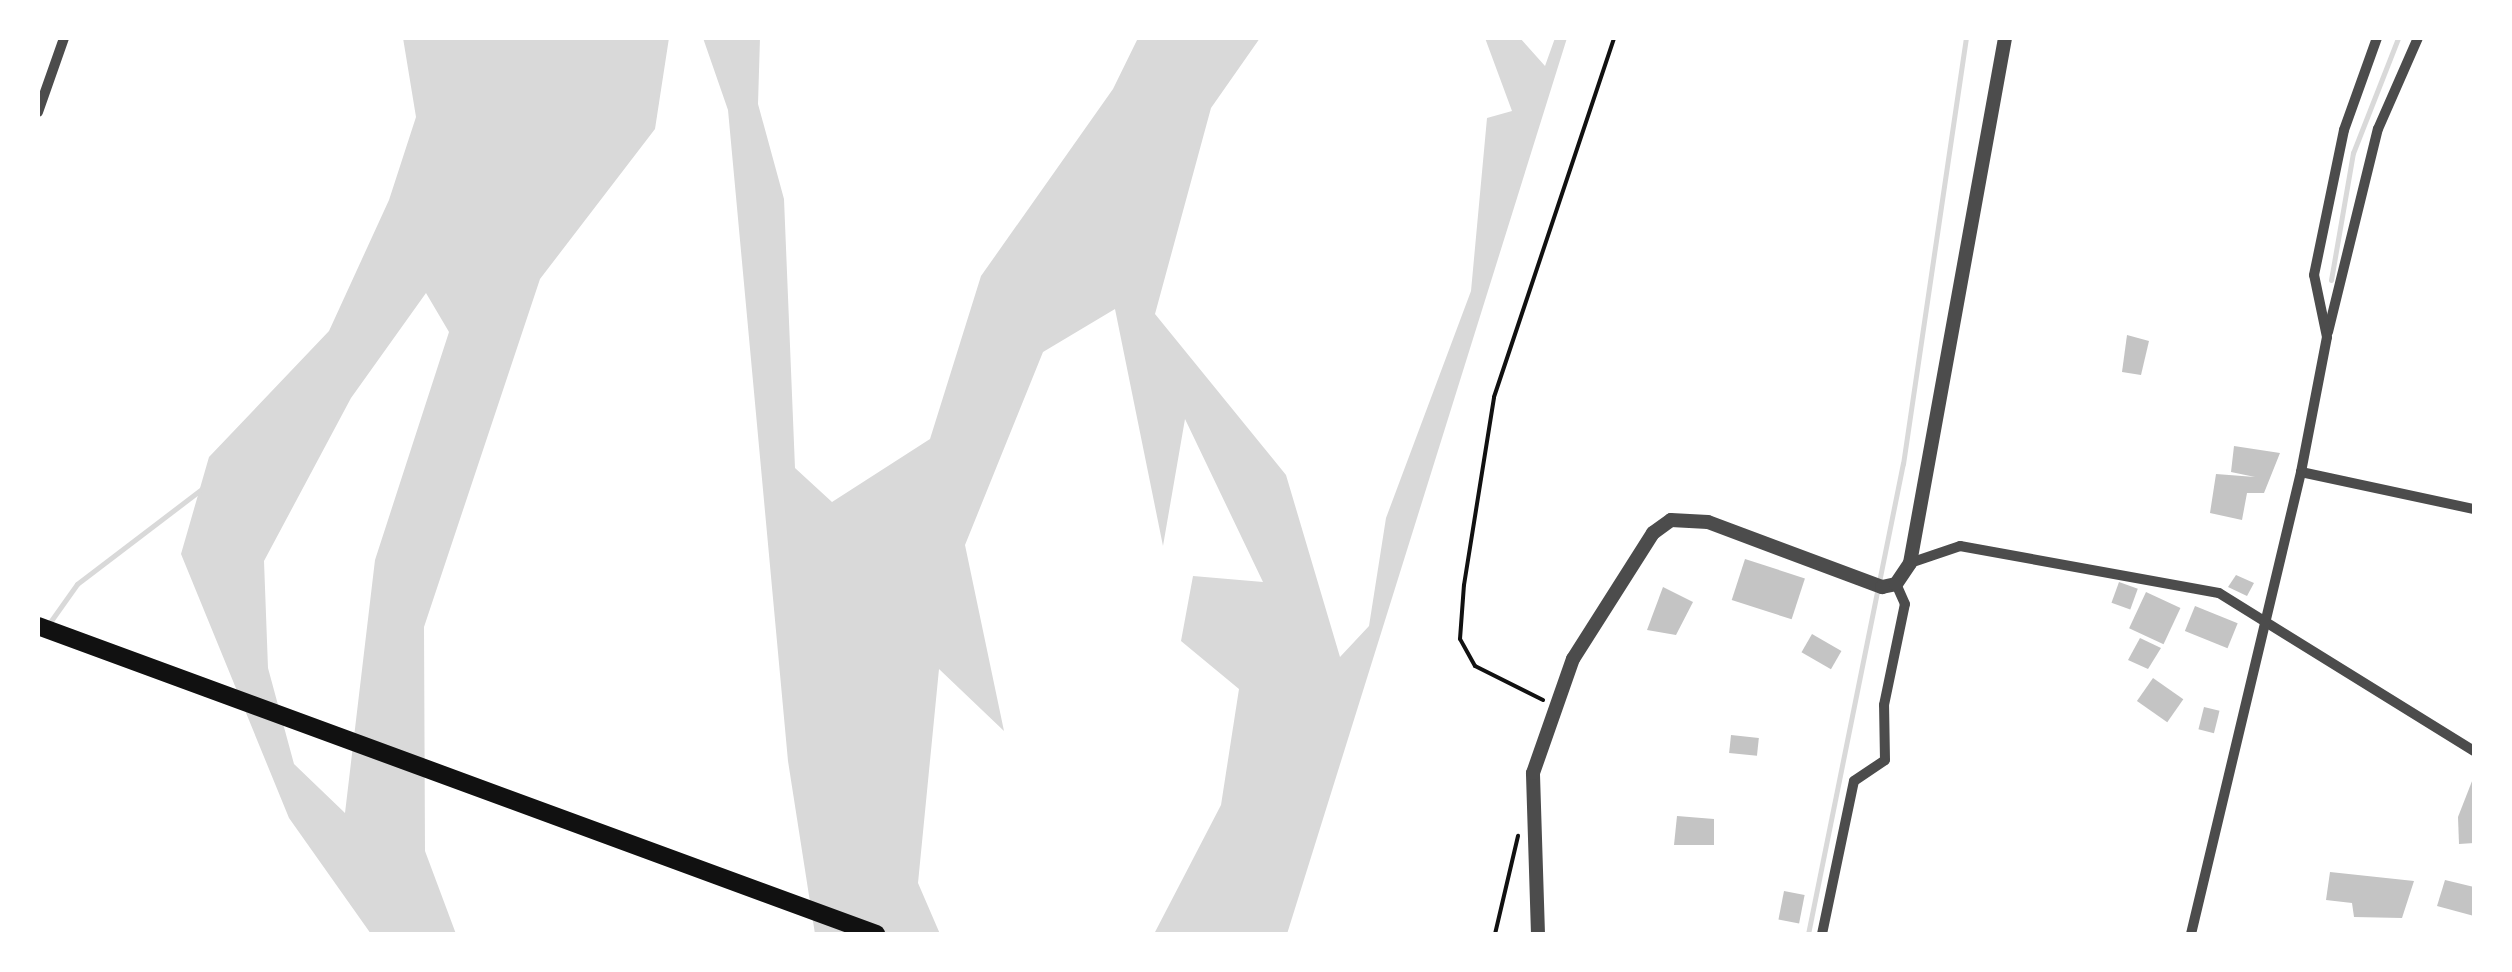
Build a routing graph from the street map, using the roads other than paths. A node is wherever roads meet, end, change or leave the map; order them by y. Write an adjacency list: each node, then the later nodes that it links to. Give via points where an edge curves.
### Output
1 (64, 38): 5 (street)
2 (2005, 38): 9 (street)
3 (2377, 38): 6 (street, via 2344,130 2314,276)
4 (2418, 38): 6 (street, via 2378,129)
5 (38, 112)
6 (2326, 337): 7 (street)
7 (2301, 472): 8 (street); 11 (street)
8 (2474, 509)
9 (1910, 563): 10 (street); 11 (street, via 1960,546 2178,579)
10 (1896, 584): 15 (street, via 1882,587 1708,522 1671,520 1653,533 1553,705 1533,773); 16 (street, via 1904,604 1884,705 1885,760 1854,780)
11 (2266, 614): 13 (street); 17 (street)
12 (38, 626): 14 (highway)
13 (2474, 750)
14 (876, 934)
15 (1538, 934)
16 (1822, 934)
17 (2191, 934)

